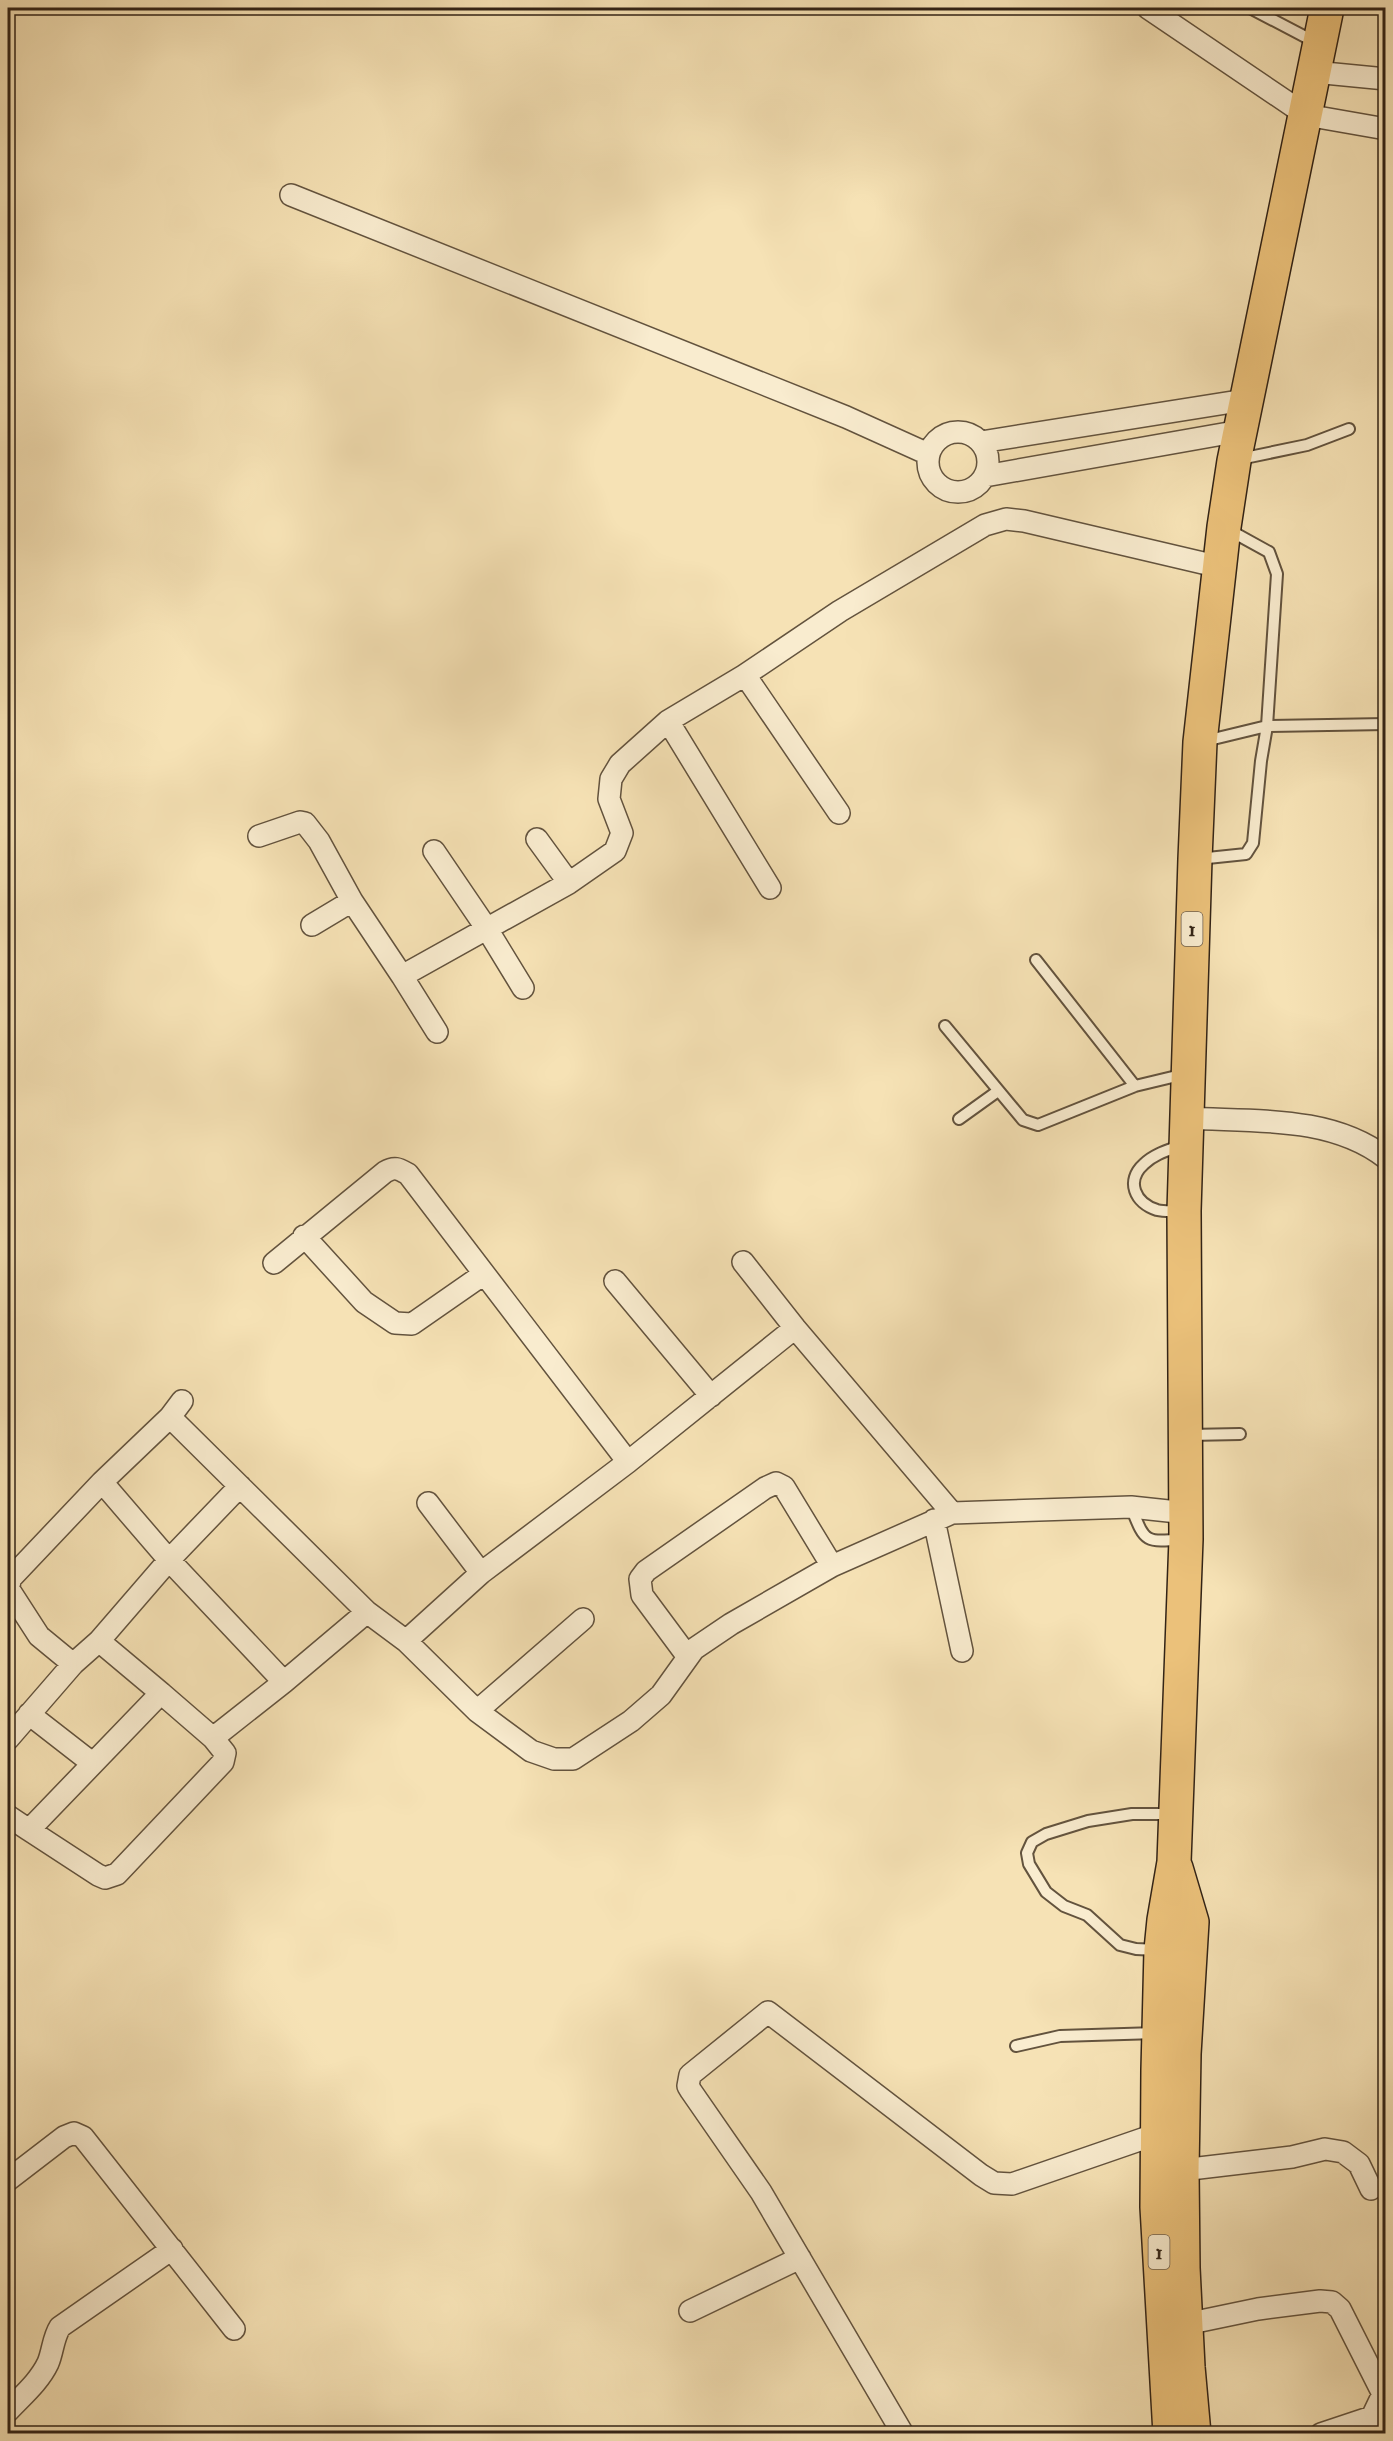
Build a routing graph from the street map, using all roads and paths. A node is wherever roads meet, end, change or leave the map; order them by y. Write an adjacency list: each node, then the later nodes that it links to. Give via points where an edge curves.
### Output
1 (1148, 8): 6 (street)
2 (1250, 8): 4 (lane)
3 (1328, 8): 4 (highway, 1)
4 (1317, 58): 5 (street); 6 (highway, 1)
5 (1386, 79)
6 (1306, 115): 7 (street); 10 (highway, 1)
7 (1386, 129)
8 (291, 195): 12 (street, via 846,417)
9 (1349, 429): 10 (lane, via 1306,445)
10 (1240, 430): 11 (street); 13 (street); 14 (highway, 1)
11 (981, 442): 12 (street, via 961,431 940,436); 13 (street, via 988,459)
12 (927, 454): 13 (street, via 930,476 946,491 968,491)
13 (985, 476)
14 (1224, 527): 15 (highway, 1); 19 (lane, via 1269,552 1277,574)
15 (1220, 567): 16 (street, via 1048,525 1006,519 985,525 840,611); 20 (highway, 1)
16 (745, 675): 17 (street); 21 (street)
17 (668, 721): 26 (street, via 620,764 611,779 609,799 622,833 615,851); 27 (street)
18 (1386, 724): 19 (lane)
19 (1267, 726): 20 (lane); 25 (lane, via 1253,843 1246,854)
20 (1200, 742): 25 (highway, 1)
21 (839, 813)
22 (259, 836): 28 (street, via 305,823)
23 (537, 839): 26 (street)
24 (434, 851): 30 (street)
25 (1195, 860): 36 (highway, 1)
26 (569, 883): 30 (street)
27 (770, 888)
28 (352, 901): 29 (street); 32 (street)
29 (312, 925)
30 (487, 929): 32 (street); 33 (street)
31 (1036, 960): 37 (lane)
32 (402, 976): 35 (street)
33 (523, 988)
34 (945, 1026): 38 (lane)
35 (437, 1032)
36 (1188, 1074): 37 (lane); 40 (highway, 1)
37 (1135, 1086): 38 (lane, via 1038,1125 1023,1120)
38 (998, 1091): 39 (lane)
39 (959, 1119)
40 (1187, 1130): 41 (street, via 1306,1125 1348,1135); 42 (highway, 1); 42 (lane, via 1145,1163 1136,1173 1133,1185 1136,1197 1149,1207)
41 (1386, 1158)
42 (1184, 1211): 51 (highway, 1)
43 (304, 1236): 45 (street); 46 (street, via 364,1302 395,1323 412,1324); 46 (street, via 385,1172 399,1168 408,1174)
44 (743, 1262): 48 (street)
45 (274, 1263)
46 (484, 1274): 52 (street)
47 (615, 1281): 49 (street)
48 (795, 1328): 49 (street); 57 (street)
49 (711, 1396): 52 (street)
50 (1240, 1434): 51 (lane)
51 (1186, 1435): 58 (highway, 1)
52 (628, 1462): 61 (street)
53 (102, 1482): 54 (street, via 176,1409); 59 (street); 68 (street, via 11,1578 8,1588 39,1636)
54 (240, 1486): 59 (street); 62 (street)
55 (428, 1503): 61 (street)
56 (1131, 1507): 57 (street); 58 (street); 58 (lane, via 1141,1533 1149,1540 1159,1542)
57 (943, 1516): 60 (street); 66 (street)
58 (1186, 1526): 76 (highway, 1)
59 (170, 1560): 64 (street); 69 (street)
60 (832, 1566): 67 (street, via 731,1624); 67 (street, via 784,1487 776,1483 765,1488 640,1579 642,1595)
61 (481, 1573): 65 (street)
62 (367, 1612): 65 (street); 69 (street)
63 (583, 1619): 71 (street)
64 (99, 1641): 68 (street); 70 (street)
65 (406, 1641): 71 (street)
66 (962, 1651)
67 (688, 1657): 71 (street, via 662,1695 631,1721 573,1759 554,1759 531,1751)
68 (73, 1664): 72 (street)
69 (284, 1682): 73 (street)
70 (160, 1693): 73 (street); 75 (street)
71 (477, 1711)
72 (29, 1714): 74 (street); 75 (street)
73 (213, 1738): 78 (street, via 225,1753 223,1762 117,1874 105,1878 98,1875)
74 (8, 1739)
75 (92, 1763): 78 (street)
76 (1176, 1814): 79 (highway, 1); 80 (lane, via 1132,1814 1088,1821 1046,1834 1032,1842 1027,1853 1029,1864 1046,1892 1064,1906 1088,1915 1120,1945)
77 (8, 1816): 78 (street)
78 (29, 1830)
79 (1174, 1862): 80 (highway, 1); 84 (highway, 1, via 1192,1922)
80 (1161, 1950): 81 (highway, 1)
81 (1159, 2033): 82 (lane, via 1060,2037); 83 (highway, 1)
82 (1016, 2046)
83 (1157, 2134): 88 (street, via 1012,2184 994,2183 768,2012 690,2075 688,2086 761,2192); 95 (highway, 1, via 1157,2207)
84 (1182, 2170): 86 (street, via 1292,2157 1325,2149 1343,2152 1359,2164); 90 (highway, 1)
85 (8, 2180): 87 (street, via 74,2133 93,2147)
86 (1371, 2189)
87 (172, 2249): 91 (street); 92 (street, via 60,2327 48,2363 36,2383)
88 (800, 2258): 89 (street); 94 (street)
89 (690, 2312)
90 (1186, 2324): 93 (street, via 1258,2308 1332,2302 1340,2309 1383,2394 1371,2417); 96 (highway, 1)
91 (234, 2329)
92 (8, 2411)
93 (1348, 2430): 97 (street)
94 (903, 2433)
95 (1170, 2433)
96 (1194, 2433)
97 (1321, 2433)

